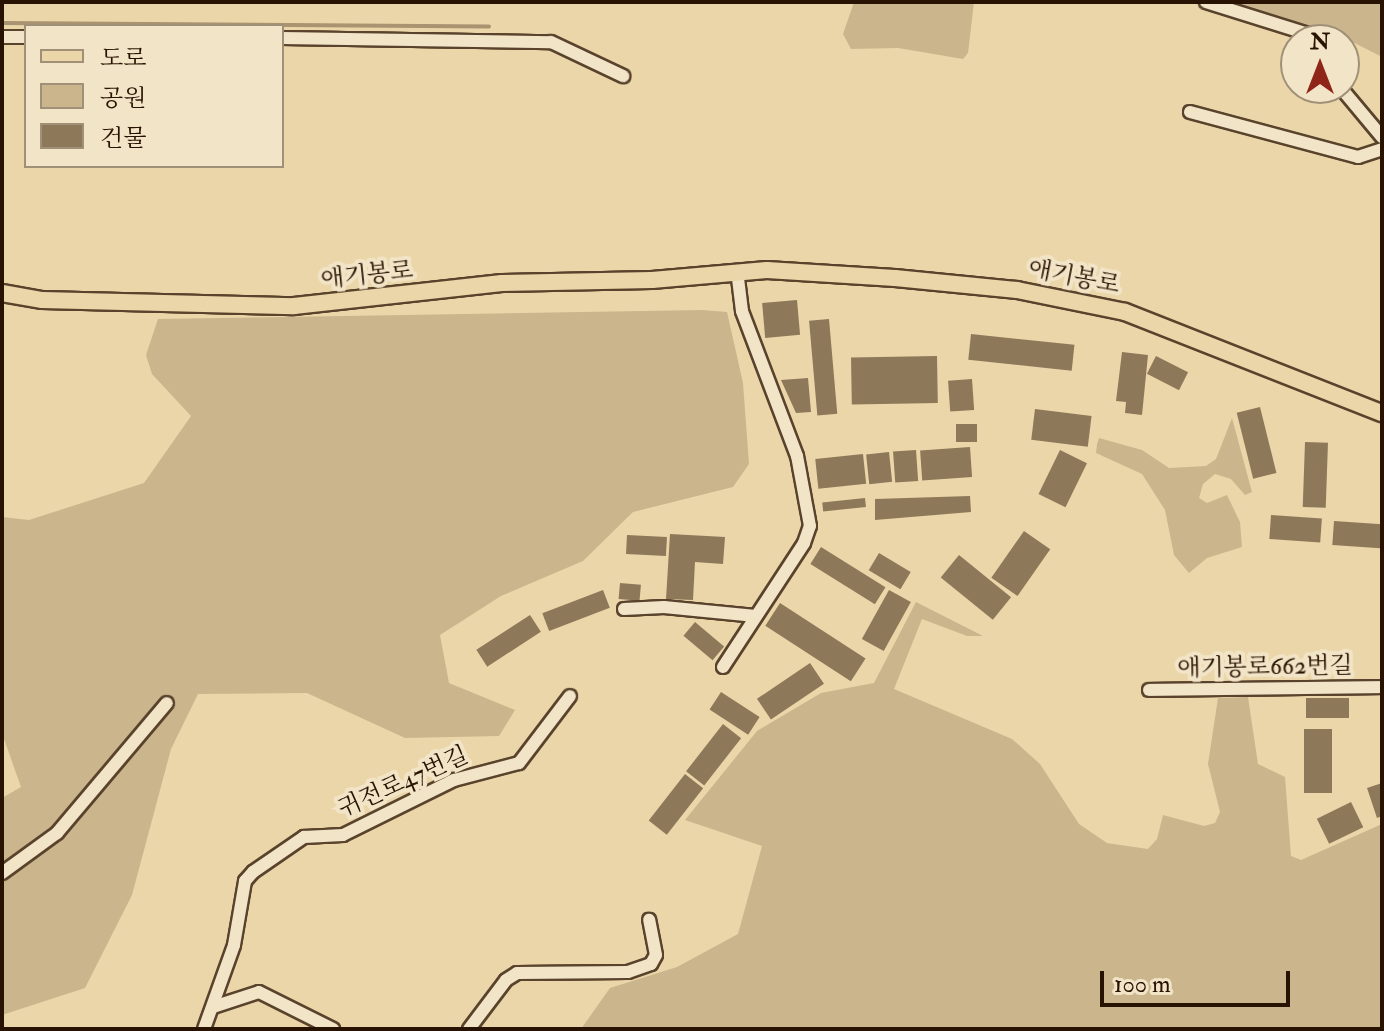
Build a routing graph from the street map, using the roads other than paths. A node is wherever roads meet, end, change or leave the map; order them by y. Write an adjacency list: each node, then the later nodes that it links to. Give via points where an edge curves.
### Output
1 (1206, 2): 2 (lane)
2 (1280, 25)
3 (2, 37): 4 (lane)
4 (24, 37)
5 (284, 38): 6 (lane, via 551,42)
6 (623, 76)
7 (1354, 104): 9 (lane)
8 (1190, 112): 10 (lane, via 1358,157)
9 (1382, 137)
10 (1382, 149)
11 (737, 273): 12 (main road, 애기봉로, via 502,283 294,306 42,300); 13 (main road, 애기봉로, via 895,278 1075,299 1125,312 1342,402); 15 (lane, via 742,311 797,456 809,511 809,535)
12 (2, 293)
13 (1382, 413)
14 (624, 609): 15 (lane, via 664,607)
15 (756, 616): 16 (lane)
16 (723, 667)
17 (1382, 687): 18 (lane, 애기봉로662번길)
18 (1149, 690)
19 (570, 696): 23 (lane, 귀전로47번길, via 519,763 454,780 343,835 304,837 253,872 245,881 240,923)
20 (167, 703): 21 (lane, via 57,833)
21 (2, 873)
22 (649, 920): 26 (lane, via 656,955 651,964 628,972 517,973)
23 (213, 1007): 24 (lane, 귀전로47번길); 25 (lane, via 259,992)
24 (204, 1029)
25 (333, 1029)
26 (469, 1029)

